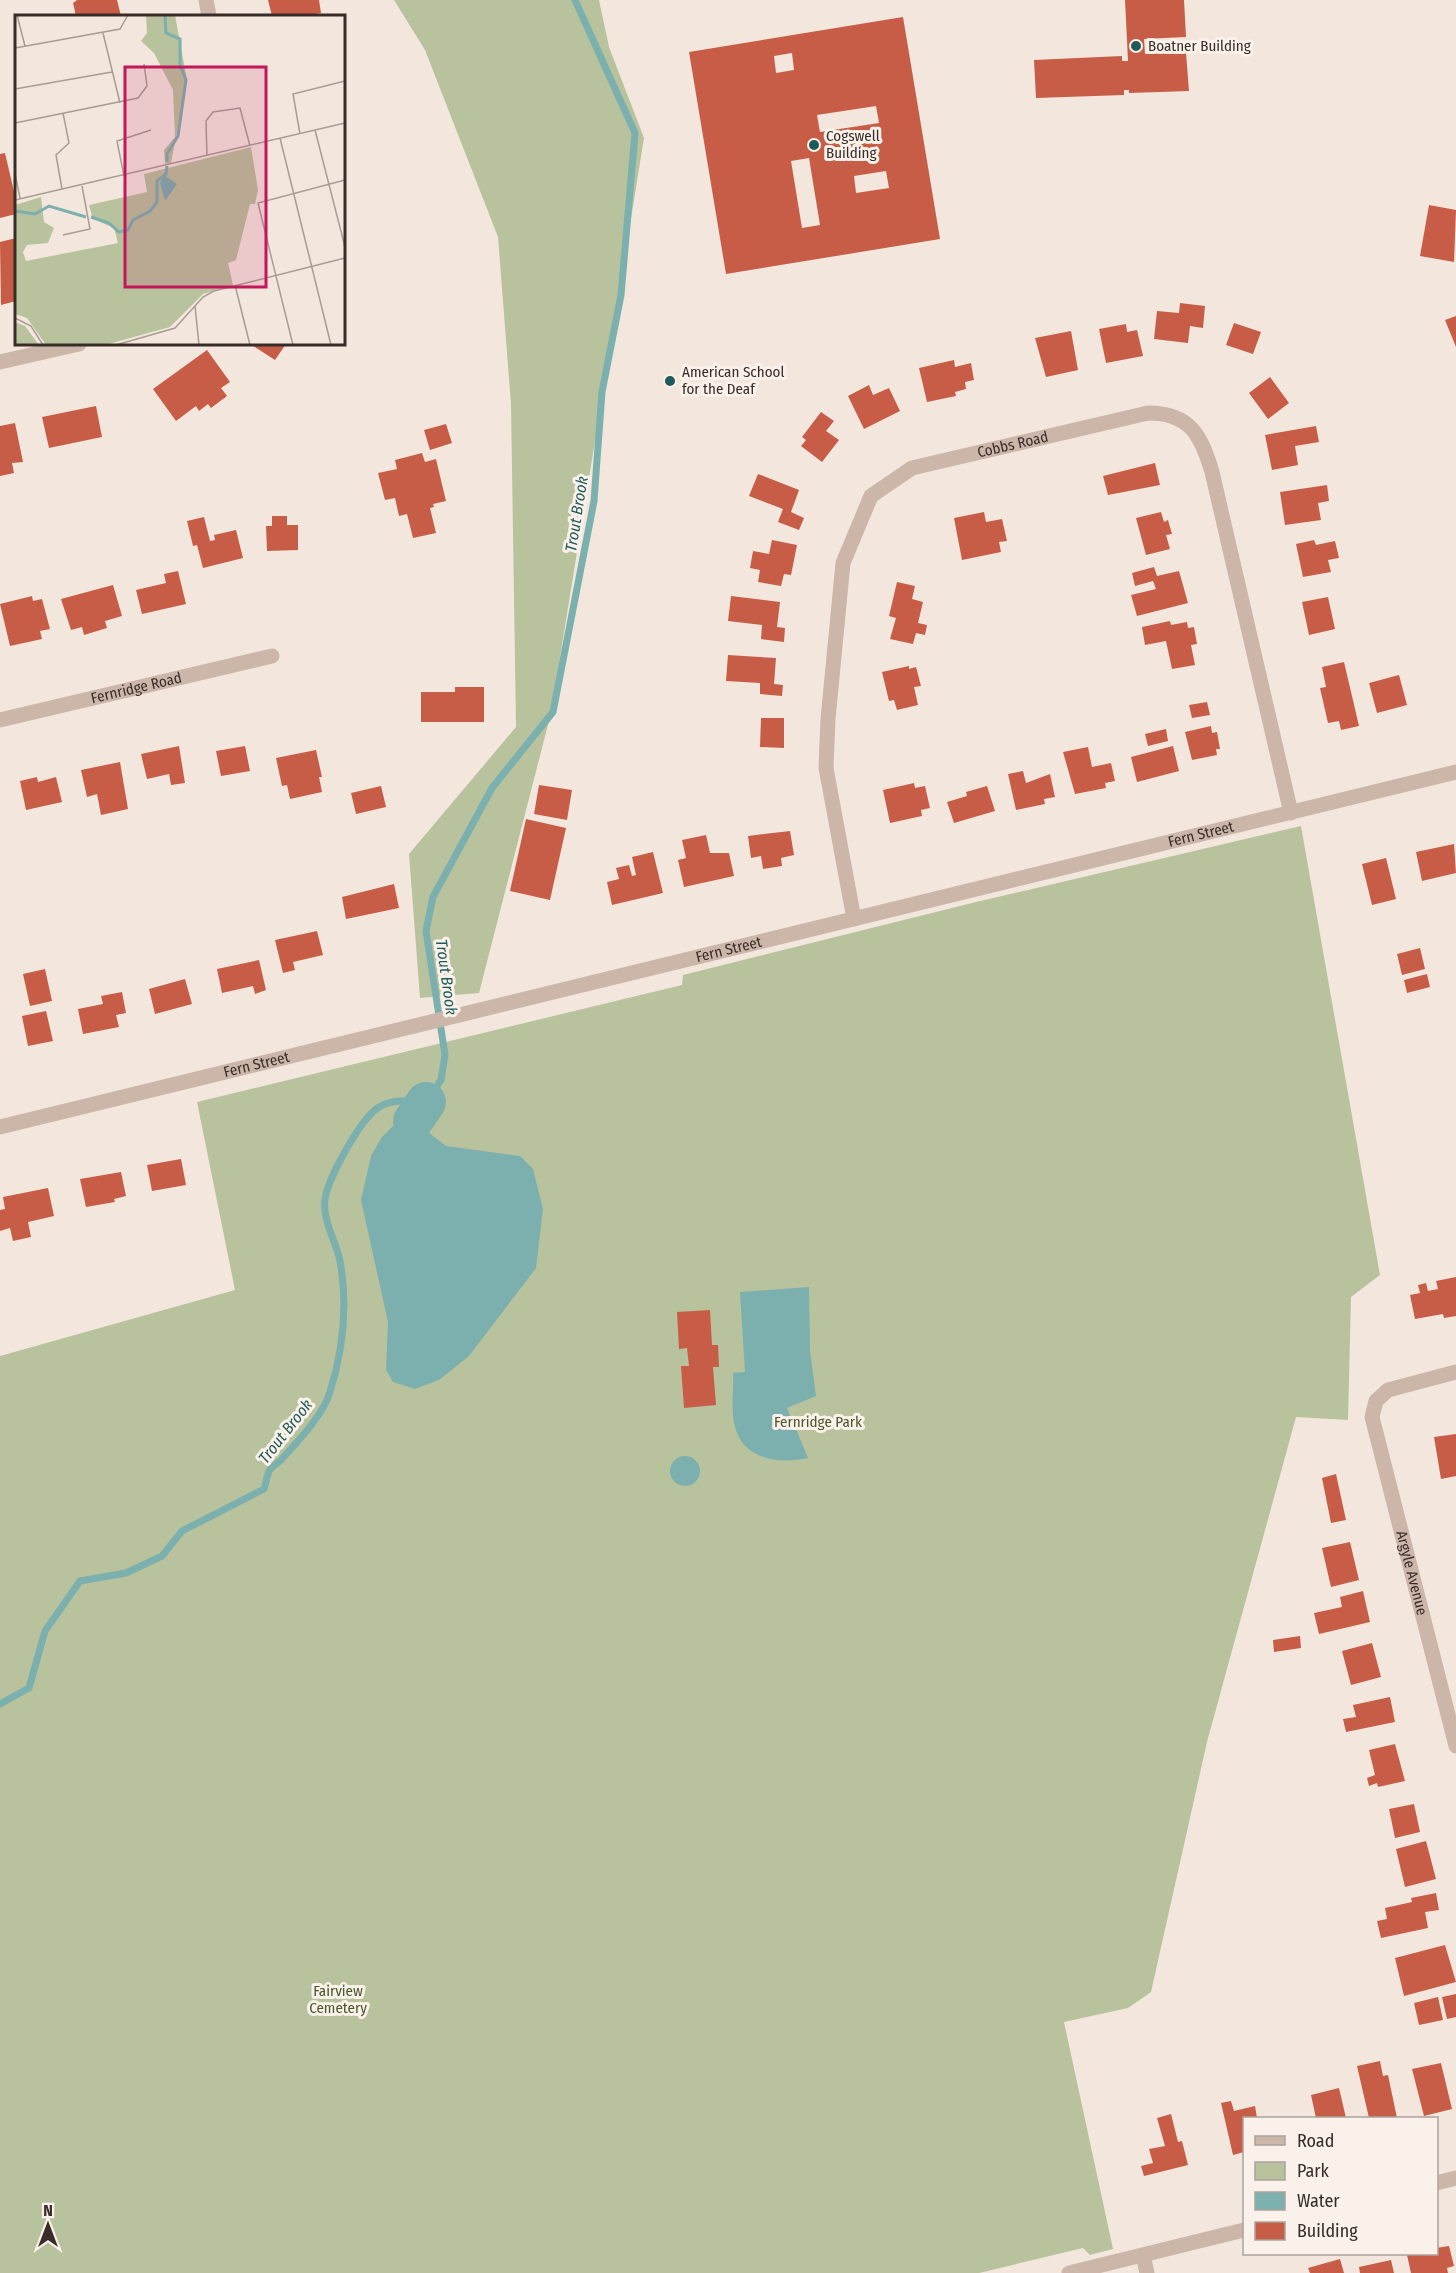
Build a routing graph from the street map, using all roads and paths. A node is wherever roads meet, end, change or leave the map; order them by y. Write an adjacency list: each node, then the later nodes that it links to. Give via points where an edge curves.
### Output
1 (206, 0): 2 (street)
2 (209, 15)
3 (75, 345): 4 (street)
4 (0, 362)
5 (272, 656): 6 (street, Fernridge Road)
6 (0, 720)
7 (1456, 772): 8 (street, Fern Street)
8 (1291, 813): 9 (street, Fern Street); 9 (street, Cobbs Road, via 1212,472 1202,441 1186,423 1163,414 1137,415 912,468 871,496 843,563 826,768)
9 (854, 919): 10 (street, Fern Street)
10 (0, 1127)
11 (1456, 1372): 12 (street, Argyle Avenue, via 1395,1388 1376,1401 1372,1417)
12 (1456, 1746)
13 (1456, 2178): 14 (street)
14 (1438, 2183)
15 (1243, 2231): 16 (street)
16 (1143, 2256): 17 (street); 18 (street)
17 (1069, 2273)
18 (1147, 2273)

